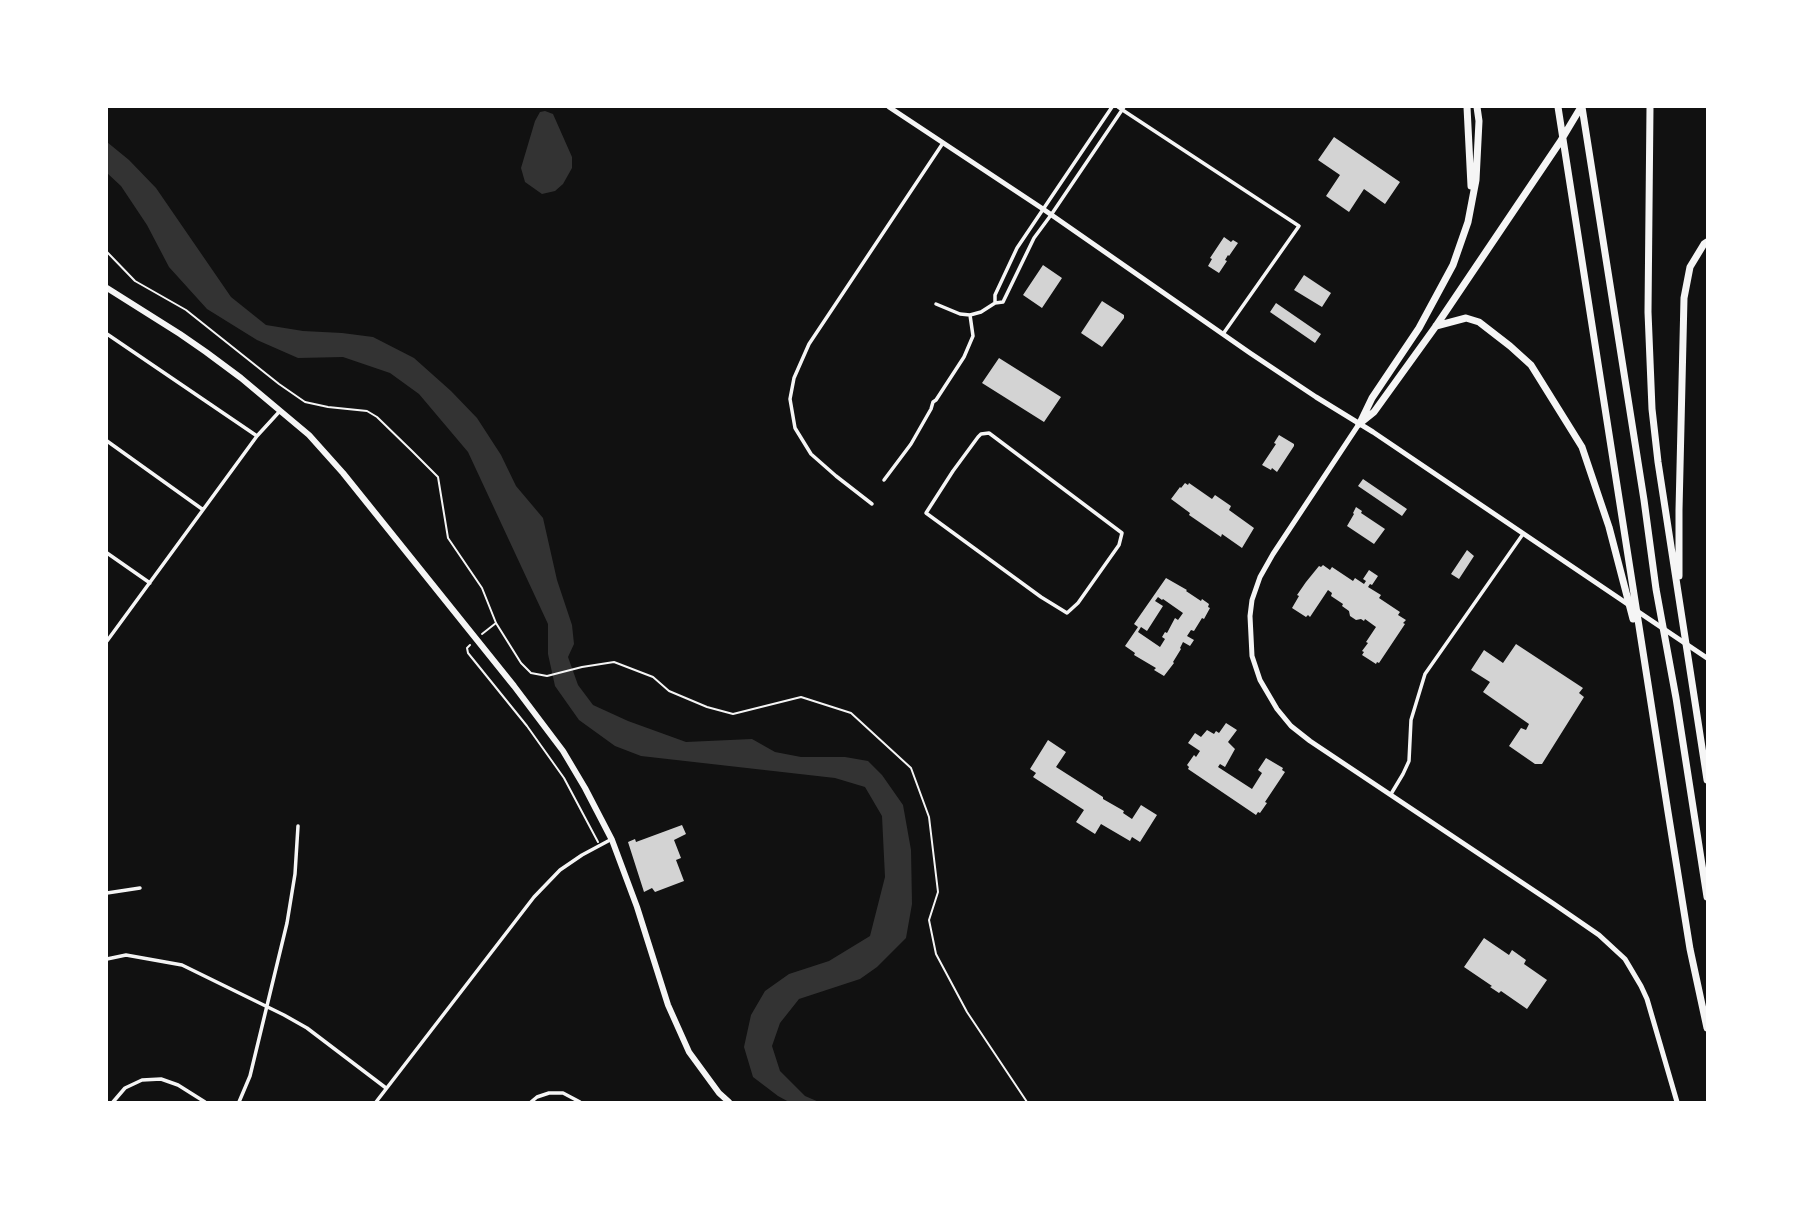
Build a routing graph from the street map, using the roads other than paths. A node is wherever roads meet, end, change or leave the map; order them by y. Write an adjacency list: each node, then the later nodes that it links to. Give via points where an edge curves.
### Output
1 (889, 107): 10 (main road)
2 (1112, 107): 11 (street)
3 (1118, 107): 9 (street)
4 (1467, 107): 13 (highway)
5 (1478, 107): 13 (highway, via 1476,180)
6 (1556, 107): 35 (highway)
7 (1582, 107): 19 (highway); 43 (highway)
8 (1650, 107): 32 (highway, via 1650,372 1658,462)
9 (1124, 108): 12 (street); 21 (street, via 1299,226)
10 (943, 143): 11 (main road); 27 (street, via 809,344 794,378 790,399 794,428 811,454)
11 (1043, 209): 12 (main road); 16 (street, via 1017,248)
12 (1051, 215): 16 (street, via 1034,238 1003,302); 21 (main road)
13 (1468, 222): 23 (highway, via 1453,265)
14 (1707, 242): 32 (highway, via 1690,267 1685,298)
15 (107, 288): 22 (main road, via 189,340)
16 (995, 303): 18 (street)
17 (936, 304): 18 (street)
18 (970, 315): 26 (street, via 972,336 964,357)
19 (1436, 326): 23 (highway, via 1374,412); 35 (highway, via 1466,318 1479,322 1531,365 1582,447)
20 (107, 334): 24 (street)
21 (1223, 334): 23 (main road)
22 (281, 410): 24 (street); 40 (main road, via 343,473 563,751)
23 (1359, 424): 29 (main road); 38 (main road, via 1260,577 1252,600 1250,637 1260,680 1291,726)
24 (257, 436): 28 (street)
25 (107, 441): 28 (street)
26 (884, 480)
27 (872, 504)
28 (202, 509): 31 (street)
29 (1523, 534): 36 (main road); 38 (street, via 1424,674 1411,720 1409,761)
30 (107, 553): 31 (street)
31 (150, 583): 34 (street)
32 (1679, 598): 37 (highway)
33 (1067, 613): 33 (street, via 926,513 981,434 989,433 1122,533 1119,545)
34 (108, 638)
35 (1643, 649): 46 (highway, via 1690,949)
36 (1707, 658)
37 (1707, 780)
38 (1391, 794): 55 (main road, via 1599,935 1625,959 1647,999)
39 (298, 826): 45 (street, via 289,911)
40 (612, 840): 47 (street, via 560,870 534,897); 54 (main road, via 668,1005 689,1052)
41 (140, 888): 42 (street)
42 (107, 893)
43 (1707, 897)
44 (107, 959): 45 (street, via 125,955 182,965)
45 (267, 1007): 47 (street, via 307,1028); 50 (street)
46 (1707, 1028)
47 (386, 1088): 51 (street)
48 (113, 1102): 49 (street, via 125,1088 142,1080 161,1079)
49 (205, 1102)
50 (239, 1102)
51 (376, 1102)
52 (531, 1102): 53 (street, via 550,1093 563,1093)
53 (580, 1102)
54 (729, 1102)
55 (1677, 1102)

